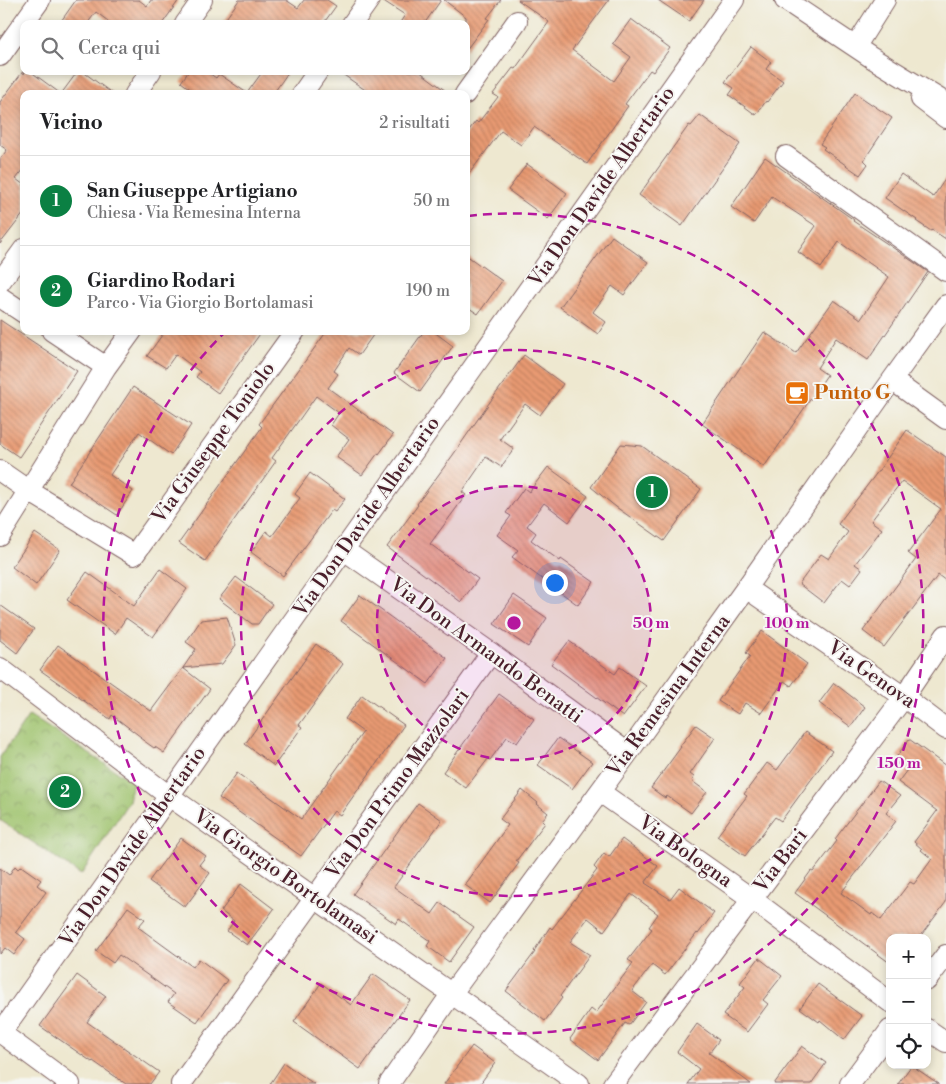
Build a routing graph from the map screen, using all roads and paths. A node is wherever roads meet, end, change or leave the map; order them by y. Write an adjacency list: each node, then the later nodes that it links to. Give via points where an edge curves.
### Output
1 (40, 0): 7 (street)
2 (202, 0): 8 (street)
3 (369, 0): 9 (street)
4 (734, 0): 38 (street, Via Don Davide Albertario)
5 (785, 0): 12 (street)
6 (885, 0): 12 (street)
7 (26, 20)
8 (188, 20)
9 (355, 20)
10 (517, 21): 19 (street)
11 (20, 28): 13 (street)
12 (854, 46): 14 (street)
13 (0, 56)
14 (872, 58): 20 (street); 21 (street)
15 (148, 75): 17 (street)
16 (315, 75): 18 (street)
17 (138, 90)
18 (305, 90)
19 (468, 90)
20 (946, 103)
21 (946, 118)
22 (786, 156): 24 (street)
23 (20, 254): 25 (street)
24 (946, 271)
25 (0, 282)
26 (0, 297): 28 (street)
27 (946, 305): 33 (street, Via Remesina Interna)
28 (20, 310)
29 (58, 335): 32 (street)
30 (129, 335): 32 (street)
31 (292, 335): 36 (street, Via Giuseppe Toniolo, via 134,555)
32 (106, 367): 36 (street)
33 (892, 380): 34 (street); 39 (street, Via Remesina Interna)
34 (946, 420)
35 (0, 471): 36 (street)
36 (29, 491): 37 (street)
37 (0, 536)
38 (344, 550): 41 (street, Via Don Armando Benatti); 47 (street, Via Don Davide Albertario)
39 (746, 588): 43 (street, Via Genova); 45 (street, Via Remesina Interna)
40 (946, 636): 43 (street, Via Bari)
41 (491, 653): 45 (street, Via Don Armando Benatti); 48 (street, Via Don Primo Mazzolari)
42 (0, 668): 47 (street, Via Giorgio Bortolamasi)
43 (904, 697): 44 (street, Via Genova); 49 (street, Via Bari)
44 (946, 729)
45 (628, 754): 46 (street, Via Remesina Interna)
46 (600, 792): 49 (street, Via Bologna); 52 (street, Via Remesina Interna)
47 (169, 796): 48 (street, Via Giorgio Bortolamasi); 55 (street, Via Don Davide Albertario)
48 (315, 899): 52 (street, Via Giorgio Bortolamasi); 59 (street, Via Don Primo Mazzolari)
49 (752, 899): 53 (street, Via Bologna); 62 (street, Via Bari)
50 (946, 955): 51 (street)
51 (928, 979)
52 (452, 994): 60 (street, Via Remesina Interna); 61 (street, Via Giorgio Bortolamasi)
53 (886, 999)
54 (931, 1032): 57 (street)
55 (0, 1033): 58 (street)
56 (886, 1035): 63 (street)
57 (946, 1042)
58 (70, 1084)
59 (181, 1084)
60 (389, 1084)
61 (579, 1084)
62 (613, 1084)
63 (850, 1084)

